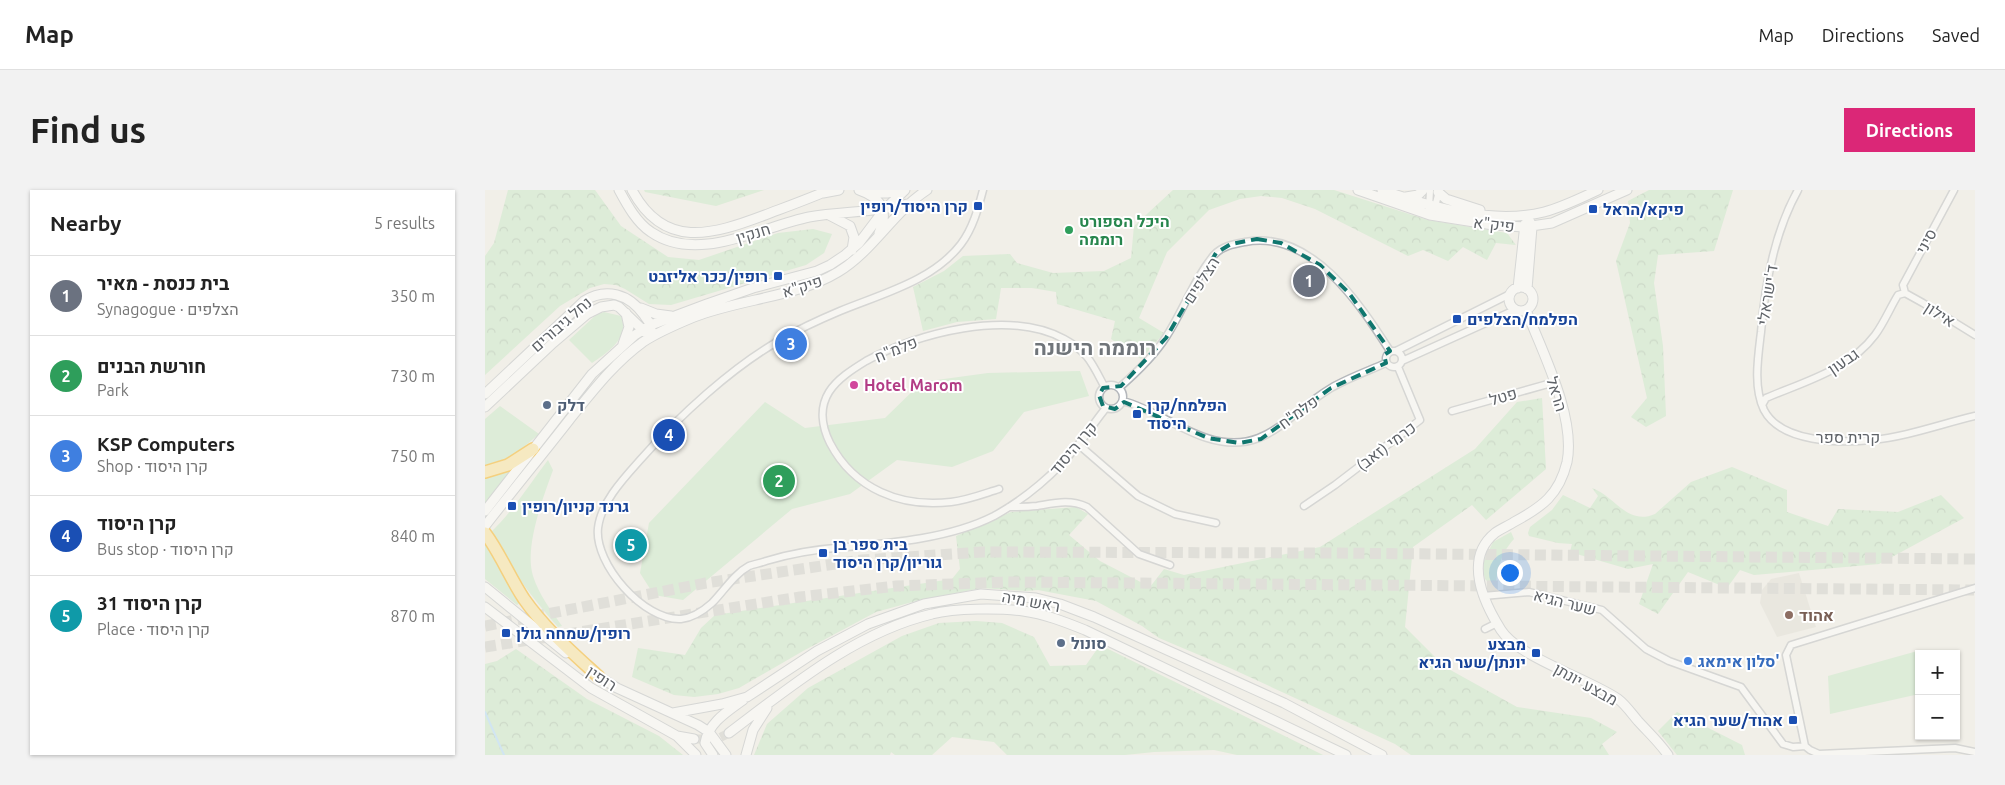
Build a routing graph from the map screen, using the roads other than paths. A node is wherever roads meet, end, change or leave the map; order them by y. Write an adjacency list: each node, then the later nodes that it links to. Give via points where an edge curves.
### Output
1 (619, 190): 24 (street, חנקין, via 650,232 685,244 726,241 794,220)
2 (632, 190): 16 (street, חנקין, via 657,221 676,231 689,233 711,232 732,226)
3 (839, 190): 16 (street, חנקין)
4 (901, 190): 17 (street, via 887,193)
5 (905, 190): 23 (street, פיק"א)
6 (927, 190): 21 (street, פיק"א)
7 (977, 190): 19 (street)
8 (983, 190): 19 (street, קרן היסוד)
9 (1358, 190): 22 (street, פיק"א)
10 (1382, 190): 20 (street, פיק"א)
11 (1423, 190): 20 (street, via 1417,195)
12 (1598, 190): 26 (street, פיק"א, via 1545,212)
13 (1627, 190): 27 (street, פיק"א)
14 (1798, 190): 55 (street, ד'ישראלי, via 1777,238 1762,312 1757,364)
15 (1953, 190): 34 (street, סיני, via 1903,285)
16 (826, 191)
17 (863, 191): 23 (street, via 881,203)
18 (1436, 191): 22 (street); 25 (street, via 1446,199)
19 (981, 197): 66 (street, קרן היסוד, via 976,216 959,247 929,271 897,289 783,338 717,386 637,463 601,513 597,531 602,552 614,576 625,588 647,608 661,616 679,619 705,609 749,566 819,549 889,543 938,534 979,522)
20 (1401, 197): 22 (street, פיק"א)
21 (909, 204): 23 (street, חנקין); 30 (street, פיק"א)
22 (1431, 209): 25 (street, פיק"א); 28 (street, פיק"א)
23 (884, 210): 24 (street, חנקין); 30 (street, via 883,224); 32 (street, פיק"א)
24 (827, 214): 32 (street, via 850,226 854,237)
25 (1491, 215): 26 (street, פיק"א)
26 (1526, 215): 29 (street)
27 (1552, 223): 29 (street, פיק"א); 31 (street)
28 (1506, 226): 29 (street, פיק"א); 31 (street)
29 (1528, 227): 31 (street)
30 (876, 240): 43 (street, פיק"א, via 848,266 825,280 715,310)
31 (1527, 245): 33 (street)
32 (852, 250): 39 (street, פיק"א, via 817,271 753,288)
33 (1523, 289): 35 (street); 37 (street, via 1531,294 1532,301 1530,307)
34 (1905, 293): 42 (street, אילון); 55 (street, גבעון, via 1898,295 1875,334 1852,357 1820,376 1765,398)
35 (1510, 294): 37 (street, via 1509,303); 46 (street)
36 (638, 307): 39 (street, via 655,314); 40 (street, נחל גיבורים); 45 (street, נחל גיבורים, via 616,294 593,295)
37 (1521, 310): 48 (street, via 1508,313); 49 (street, הראל)
38 (625, 311): 41 (street); 44 (street, via 629,327); 56 (street, נחל גיבורים, via 608,305 587,314)
39 (677, 315): 40 (street, פיק"א)
40 (651, 325): 41 (street, פיק"א); 43 (street)
41 (642, 330): 43 (street); 44 (street, פיק"א)
42 (1975, 335)
43 (652, 337): 67 (street, פיק"א, via 630,352 604,378)
44 (623, 345): 61 (street, פיק"א, via 592,374)
45 (534, 347): 51 (street); 53 (street, נחל גיבורים)
46 (1393, 351): 47 (street, via 1386,357); 48 (street, via 1402,356); 52 (street, הצלפים, via 1349,293 1320,265 1281,243 1257,239 1231,244 1215,253 1165,338 1135,374)
47 (1386, 363): 48 (street, via 1392,368); 54 (street, פלמ"ח, via 1331,388 1261,439 1239,443 1207,438)
48 (1400, 364): 65 (street, כרמי (זאב), via 1420,420)
49 (1555, 382): 58 (street, פטל); 63 (street, הראל, via 1568,444)
50 (1105, 386): 52 (street); 57 (street, via 1099,399); 64 (street, פלמ"ח, via 1088,355 1063,338 1020,326 993,326 958,329 907,343 851,370 828,393 822,423 827,437 859,480 877,491 900,499 929,503 952,502)
51 (485, 387)
52 (1119, 387): 54 (street, via 1124,395)
53 (485, 394)
54 (1123, 401): 57 (street, via 1117,408)
55 (1762, 404): 59 (street, קרית ספר, via 1775,424 1788,432 1839,440 1887,438)
56 (485, 406)
57 (1106, 408): 60 (street, קרן היסוד)
58 (1452, 411)
59 (1975, 416)
60 (1079, 445): 66 (street, קרן היסוד, via 1045,480); 68 (street, via 1138,496 1175,514)
61 (533, 449): 62 (highway, via 509,465); 67 (street, פיק"א)
62 (485, 472)
63 (1560, 482): 74 (street, מבצע יונתן, via 1544,504 1494,534 1481,551 1478,571)
64 (999, 489)
65 (1304, 506)
66 (1008, 507): 71 (street, via 1068,501 1078,503 1087,507 1139,554)
67 (488, 512): 69 (street)
68 (1216, 523)
69 (485, 526)
70 (485, 533): 78 (highway, via 524,599 559,640)
71 (1170, 565)
72 (485, 586): 78 (street, רופין)
73 (1975, 588): 86 (street, via 1791,645 1786,655)
74 (1483, 596): 76 (street, מבצע יונתן); 86 (street, שער הגיא, via 1529,592 1602,610 1646,649 1741,687 1783,744)
75 (485, 607): 84 (street, רופין, via 591,688)
76 (1497, 622): 77 (street); 94 (street, מבצע יונתן, via 1512,642 1529,653 1619,700)
77 (1485, 629)
78 (599, 677): 81 (street, רופין)
79 (747, 697): 81 (street, ראש מיה); 82 (street, via 718,720); 93 (street, ראש מיה, via 817,651 868,624 924,604 981,594 1036,598 1094,617 1284,703)
80 (774, 698): 83 (street, ראש מיה); 91 (street, via 753,730); 92 (street, ראש מיה, via 820,666 899,624 933,613 1023,611 1085,630)
81 (673, 713): 82 (street, רופין)
82 (709, 732): 89 (street, via 705,744); 90 (street, רופין)
83 (729, 733)
84 (677, 736): 85 (street); 88 (street, רופין)
85 (694, 739)
86 (1805, 746): 87 (street, via 1819,754 1955,748)
87 (1975, 752)
88 (696, 755)
89 (713, 755)
90 (726, 755)
91 (746, 755)
92 (1346, 755)
93 (1382, 755)
94 (1668, 755)

